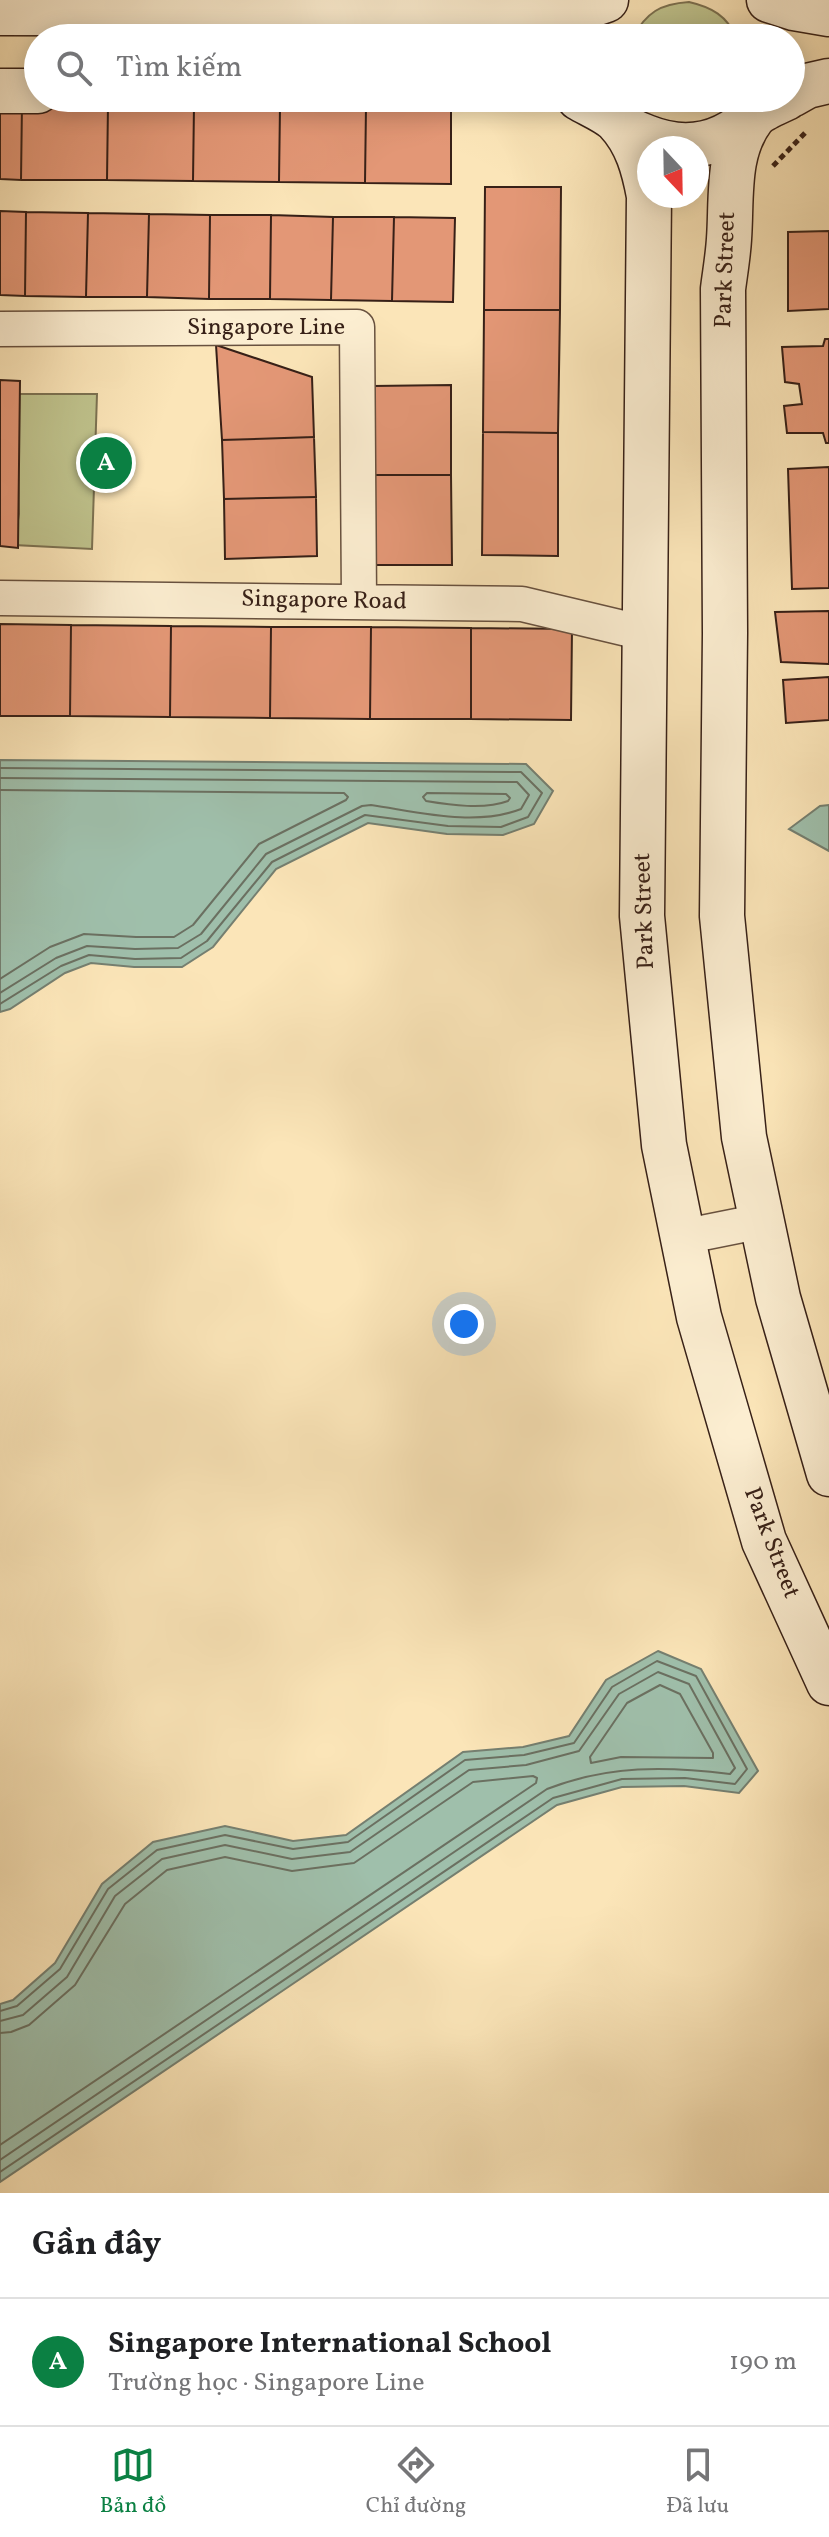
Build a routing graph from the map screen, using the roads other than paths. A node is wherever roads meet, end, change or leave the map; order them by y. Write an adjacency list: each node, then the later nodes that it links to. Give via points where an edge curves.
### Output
1 (608, 0): 5 (street, via 556,14); 8 (street)
2 (761, 0): 9 (street)
3 (769, 0): 7 (street)
4 (118, 7): 5 (street); 6 (street)
5 (176, 7)
6 (0, 13)
7 (829, 14)
8 (597, 24)
9 (773, 24)
10 (829, 81): 11 (street)
11 (805, 87)
12 (0, 91): 13 (street)
13 (24, 91)
14 (612, 112): 21 (street, Park Street, via 636,149 649,196)
15 (613, 112): 16 (street, via 639,134 686,146 711,143)
16 (761, 112)
17 (766, 112): 22 (street, Park Street, via 738,145 723,289 722,916 744,1137)
18 (0, 329): 20 (street, Singapore Line, via 357,327)
19 (0, 598): 20 (street, Singapore Road)
20 (359, 600): 21 (street, Singapore Road, via 522,604)
21 (644, 633): 23 (street, Park Street, via 642,916 664,1145)
22 (762, 1221): 23 (street); 24 (street, Park Street, via 778,1298)
23 (682, 1237): 25 (street, Park Street, via 699,1317 764,1541)
24 (829, 1474)
25 (829, 1683)

